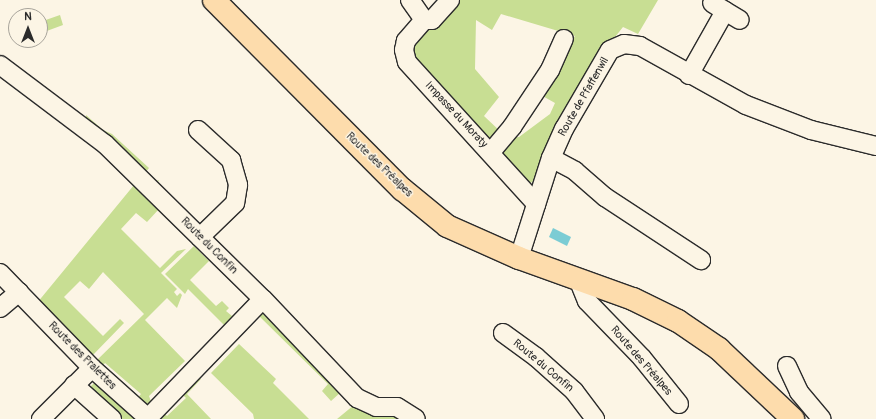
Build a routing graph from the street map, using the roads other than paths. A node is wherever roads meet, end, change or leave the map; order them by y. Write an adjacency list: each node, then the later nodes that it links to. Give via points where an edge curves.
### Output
1 (214, 0): 15 (main road, Route des Préalpes, via 402,189 447,226)
2 (410, 0): 5 (street)
3 (450, 0): 5 (street, Impasse du Moraty, via 432,20)
4 (726, 11): 8 (street)
5 (424, 20): 11 (street, Impasse du Moraty, via 406,41 404,50 408,62)
6 (564, 39): 11 (street, via 550,70 512,127)
7 (0, 65): 14 (street, Route du Confin, via 105,144)
8 (689, 75): 10 (street, Route de Pfaffenwil, via 746,105 811,130); 12 (street, Route de Pfaffenwil, via 640,46 624,44 610,50 564,129)
9 (198, 130): 14 (street, via 231,160 238,185 235,203)
10 (876, 146)
11 (491, 152): 13 (street, Impasse du Moraty)
12 (551, 158): 13 (street, Route de Pfaffenwil); 16 (street, via 575,171 605,197)
13 (536, 204): 15 (street, Route de Pfaffenwil)
14 (200, 237): 20 (street, Route du Confin)
15 (520, 258): 18 (main road, Route des Préalpes)
16 (701, 260)
17 (0, 272): 19 (street, Route des Pralettes)
18 (578, 279): 26 (street, Route des Préalpes, via 586,301 642,358); 32 (main road, Route des Préalpes, via 634,299 678,321 719,349)
19 (19, 292): 21 (street); 24 (street, Route des Pralettes)
20 (263, 299): 29 (street, Route des Pralettes); 30 (street, Route du Confin, via 357,398 376,407 397,407)
21 (0, 308)
22 (503, 333): 31 (street, Route du Confin, via 536,357 574,392)
23 (787, 366): 33 (street, via 799,392)
24 (92, 368): 25 (street); 29 (street, Route des Pralettes)
25 (74, 385): 27 (street); 28 (street)
26 (678, 404)
27 (41, 419)
28 (112, 419)
29 (148, 419)
30 (416, 419)
31 (595, 419)
32 (793, 419)
33 (822, 419)

